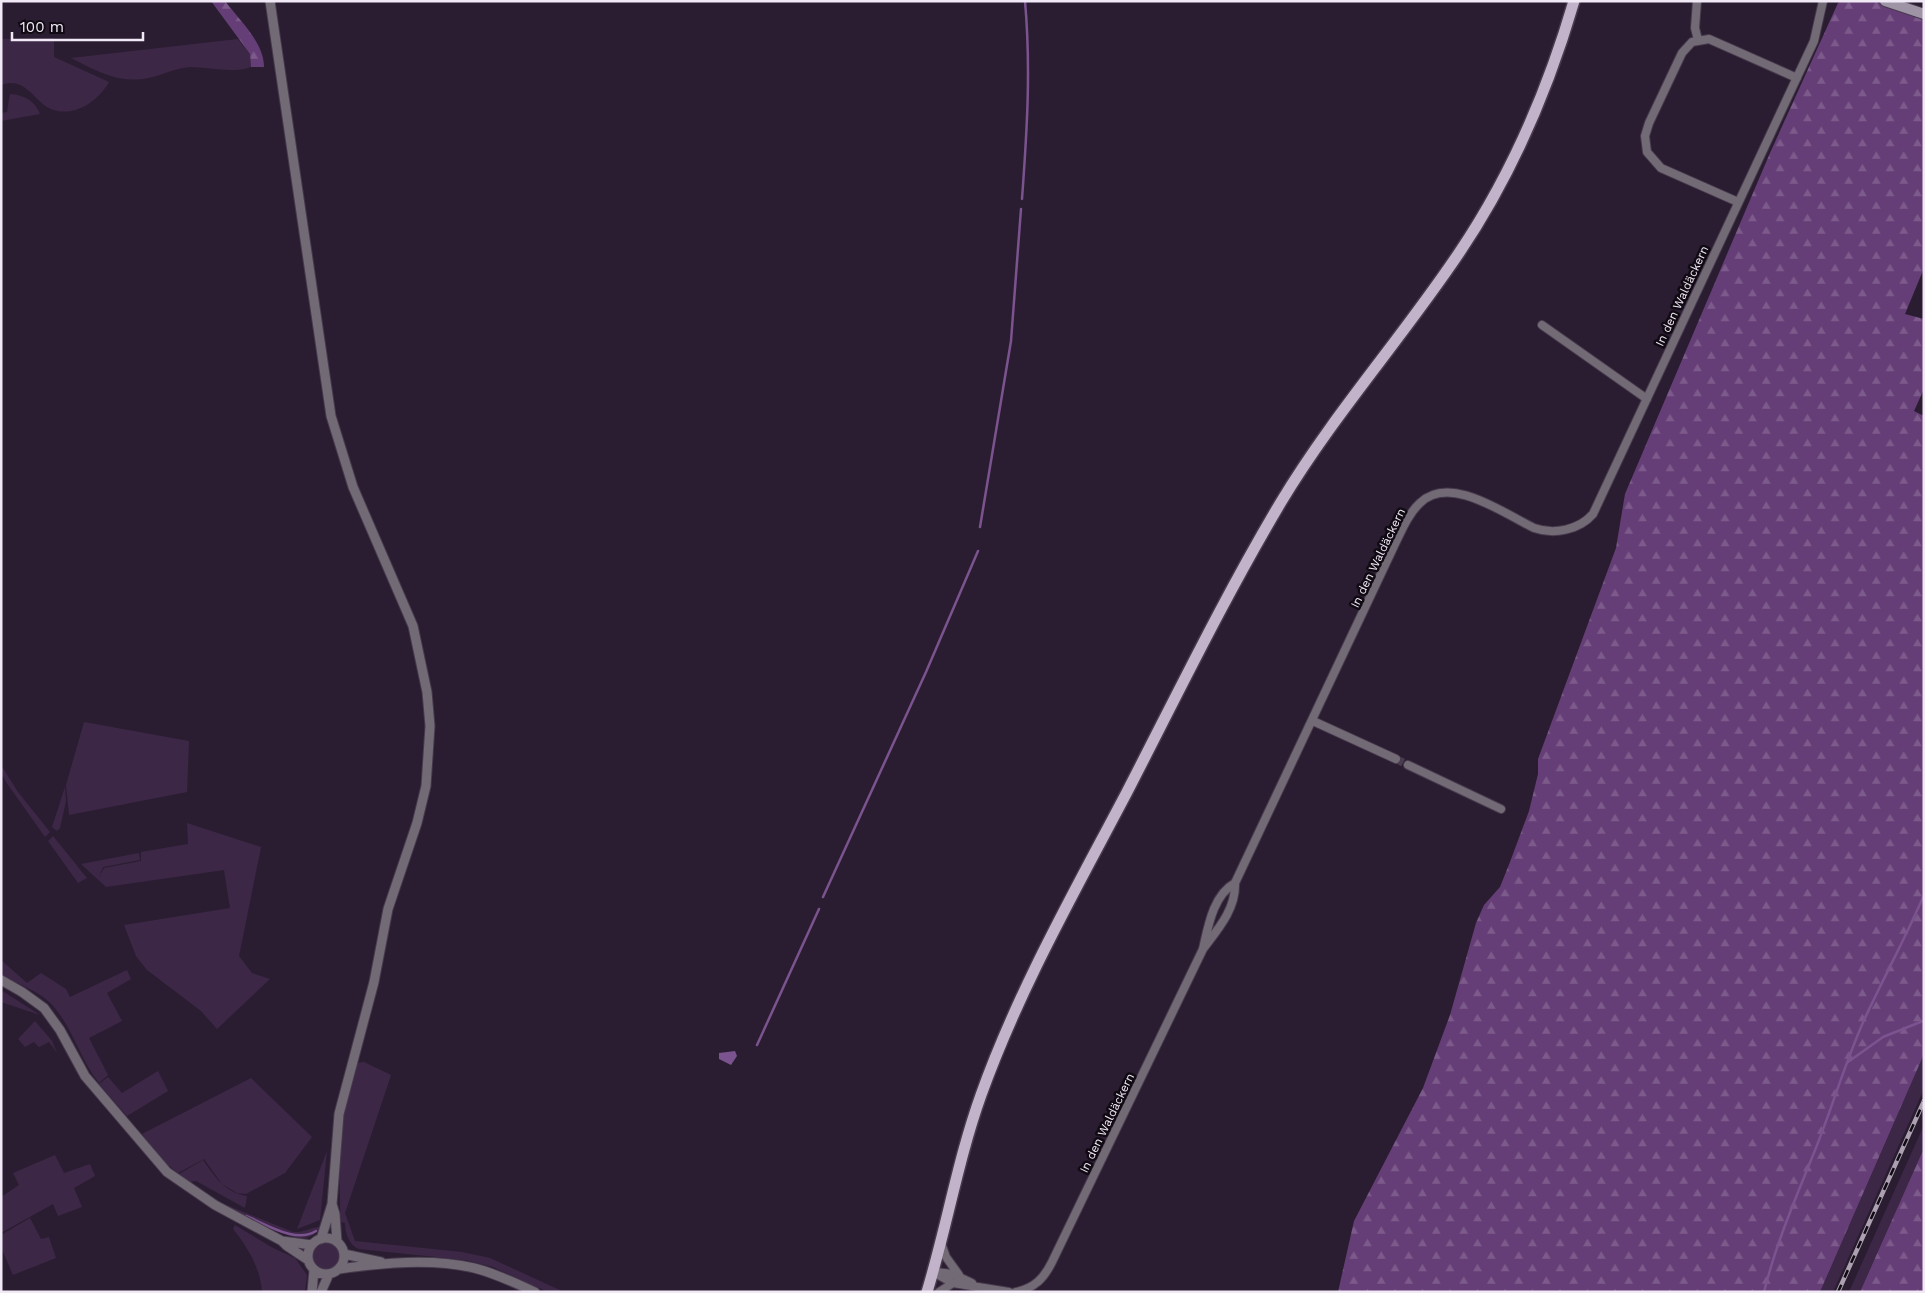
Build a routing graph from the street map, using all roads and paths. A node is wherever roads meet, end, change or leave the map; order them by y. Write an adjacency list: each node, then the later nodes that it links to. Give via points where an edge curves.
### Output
1 (270, 1): 19 (street, via 331,416 353,487 413,626 427,692 430,726 426,786 417,823 392,894 374,982 339,1114)
2 (1574, 1): 23 (main road, via 1544,88 1500,185 1452,264 1330,427 1282,501 1236,583 1052,938 1009,1026 981,1096 964,1147)
3 (1697, 1): 7 (street, via 1695,28)
4 (1823, 1): 8 (street, In den Waldäckern, via 1818,30)
5 (1885, 1): 6 (main road)
6 (1924, 14)
7 (1698, 40): 8 (street, via 1720,43); 9 (street, via 1682,53 1645,136 1646,148 1661,168)
8 (1797, 78): 9 (street, In den Waldäckern)
9 (1738, 202): 11 (street, In den Waldäckern)
10 (1542, 325): 11 (street)
11 (1647, 399): 12 (street, In den Waldäckern, via 1602,498 1593,514 1578,526 1559,531 1538,529 1458,493 1437,493 1420,503 1408,518 1394,546)
12 (1313, 721): 13 (street); 16 (street, In den Waldäckern)
13 (1396, 759)
14 (1408, 764): 15 (street)
15 (1501, 809)
16 (1235, 883): 17 (street, In den Waldäckern, via 1227,914); 17 (street, In den Waldäckern, via 1228,887 1216,906)
17 (1203, 949): 41 (street, In den Waldäckern, via 1052,1262 1039,1281)
18 (1, 980): 21 (street, via 44,1008 85,1076 167,1172 215,1205)
19 (332, 1204): 20 (street); 22 (street)
20 (322, 1238): 22 (street); 24 (street)
21 (282, 1241): 24 (street); 26 (street)
22 (337, 1242): 25 (street)
23 (941, 1243): 30 (main road); 32 (street, via 946,1257)
24 (312, 1245): 26 (street)
25 (344, 1254): 27 (street); 28 (street)
26 (308, 1260): 29 (street)
27 (391, 1264): 28 (street); 37 (street, via 466,1266)
28 (339, 1269): 31 (street)
29 (314, 1270): 31 (street); 35 (street)
30 (934, 1272): 32 (street); 33 (street); 38 (main road)
31 (329, 1274): 36 (street)
32 (961, 1277): 34 (street)
33 (953, 1283): 34 (street); 39 (street)
34 (976, 1285): 40 (street)
35 (312, 1292)
36 (321, 1292)
37 (535, 1292)
38 (928, 1292)
39 (939, 1292)
40 (1009, 1292)
41 (1016, 1292)

